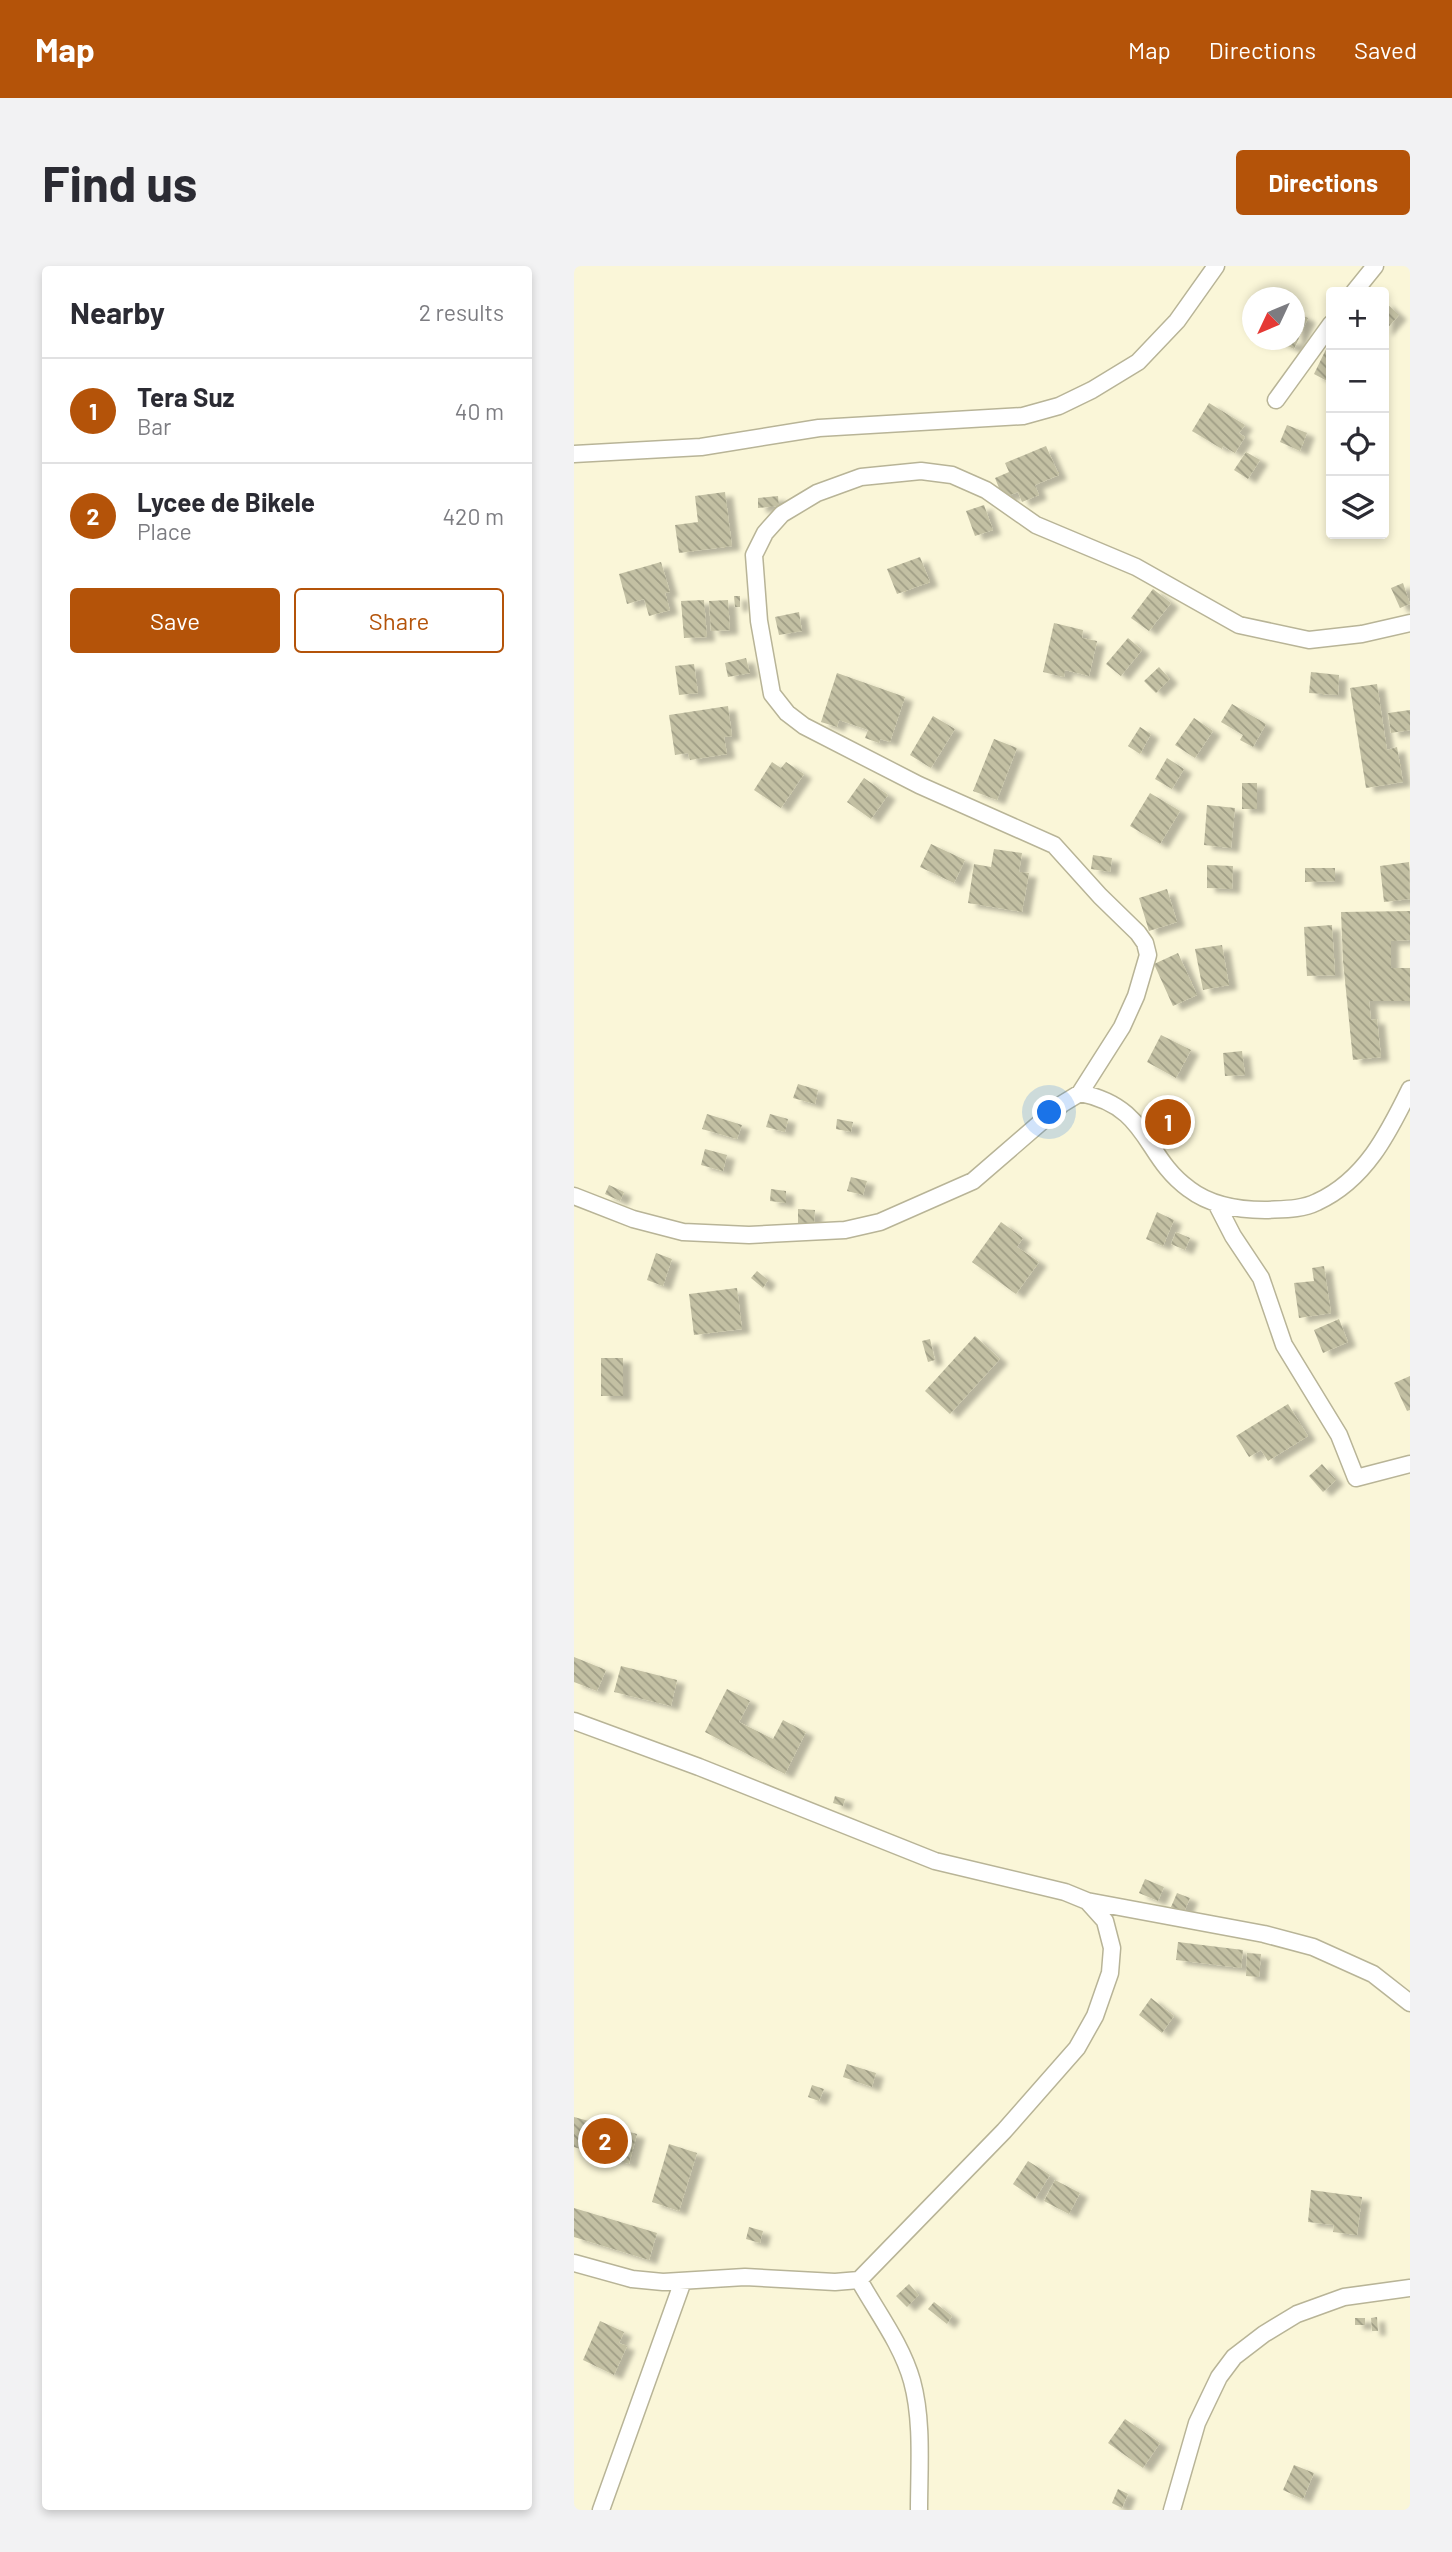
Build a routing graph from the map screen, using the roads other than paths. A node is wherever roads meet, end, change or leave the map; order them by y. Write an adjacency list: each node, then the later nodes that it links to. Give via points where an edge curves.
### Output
1 (1216, 266): 6 (street, via 1177,321 1139,362 1092,390 1023,416 819,428 701,447)
2 (1374, 266): 3 (street)
3 (1358, 287)
4 (1326, 331): 5 (street)
5 (1276, 400)
6 (574, 454)
7 (1410, 622): 9 (street, via 1309,640 1239,625 1136,567 1036,525 986,490 952,475 921,471 862,477 817,493 782,514 765,533 754,555 759,621 772,694 787,713 919,785 1054,845 1145,943 1148,955 1136,996)
8 (1410, 1089): 11 (street, via 1376,1153 1349,1182 1317,1202 1293,1209 1253,1210)
9 (1080, 1093): 10 (street, via 973,1181 880,1222 845,1230 749,1236 684,1232 633,1219); 11 (street, via 1110,1101 1127,1114 1170,1171 1189,1189)
10 (574, 1196)
11 (1216, 1203): 12 (street, via 1261,1278 1284,1345 1339,1434 1356,1478)
12 (1410, 1464)
13 (574, 1721): 14 (street, via 936,1861)
14 (1087, 1901): 15 (street, via 1313,1947 1373,1974); 17 (street, via 1105,1921 1112,1948 1110,1973 1095,2016 1077,2048 1004,2132)
15 (1410, 2003)
16 (574, 2263): 18 (street, via 632,2279)
17 (859, 2280): 18 (street, via 745,2277); 21 (street, via 912,2380)
18 (683, 2281): 20 (street)
19 (1410, 2288): 22 (street, via 1344,2297 1297,2314 1234,2357 1197,2423)
20 (601, 2510)
21 (919, 2510)
22 (1172, 2510)

